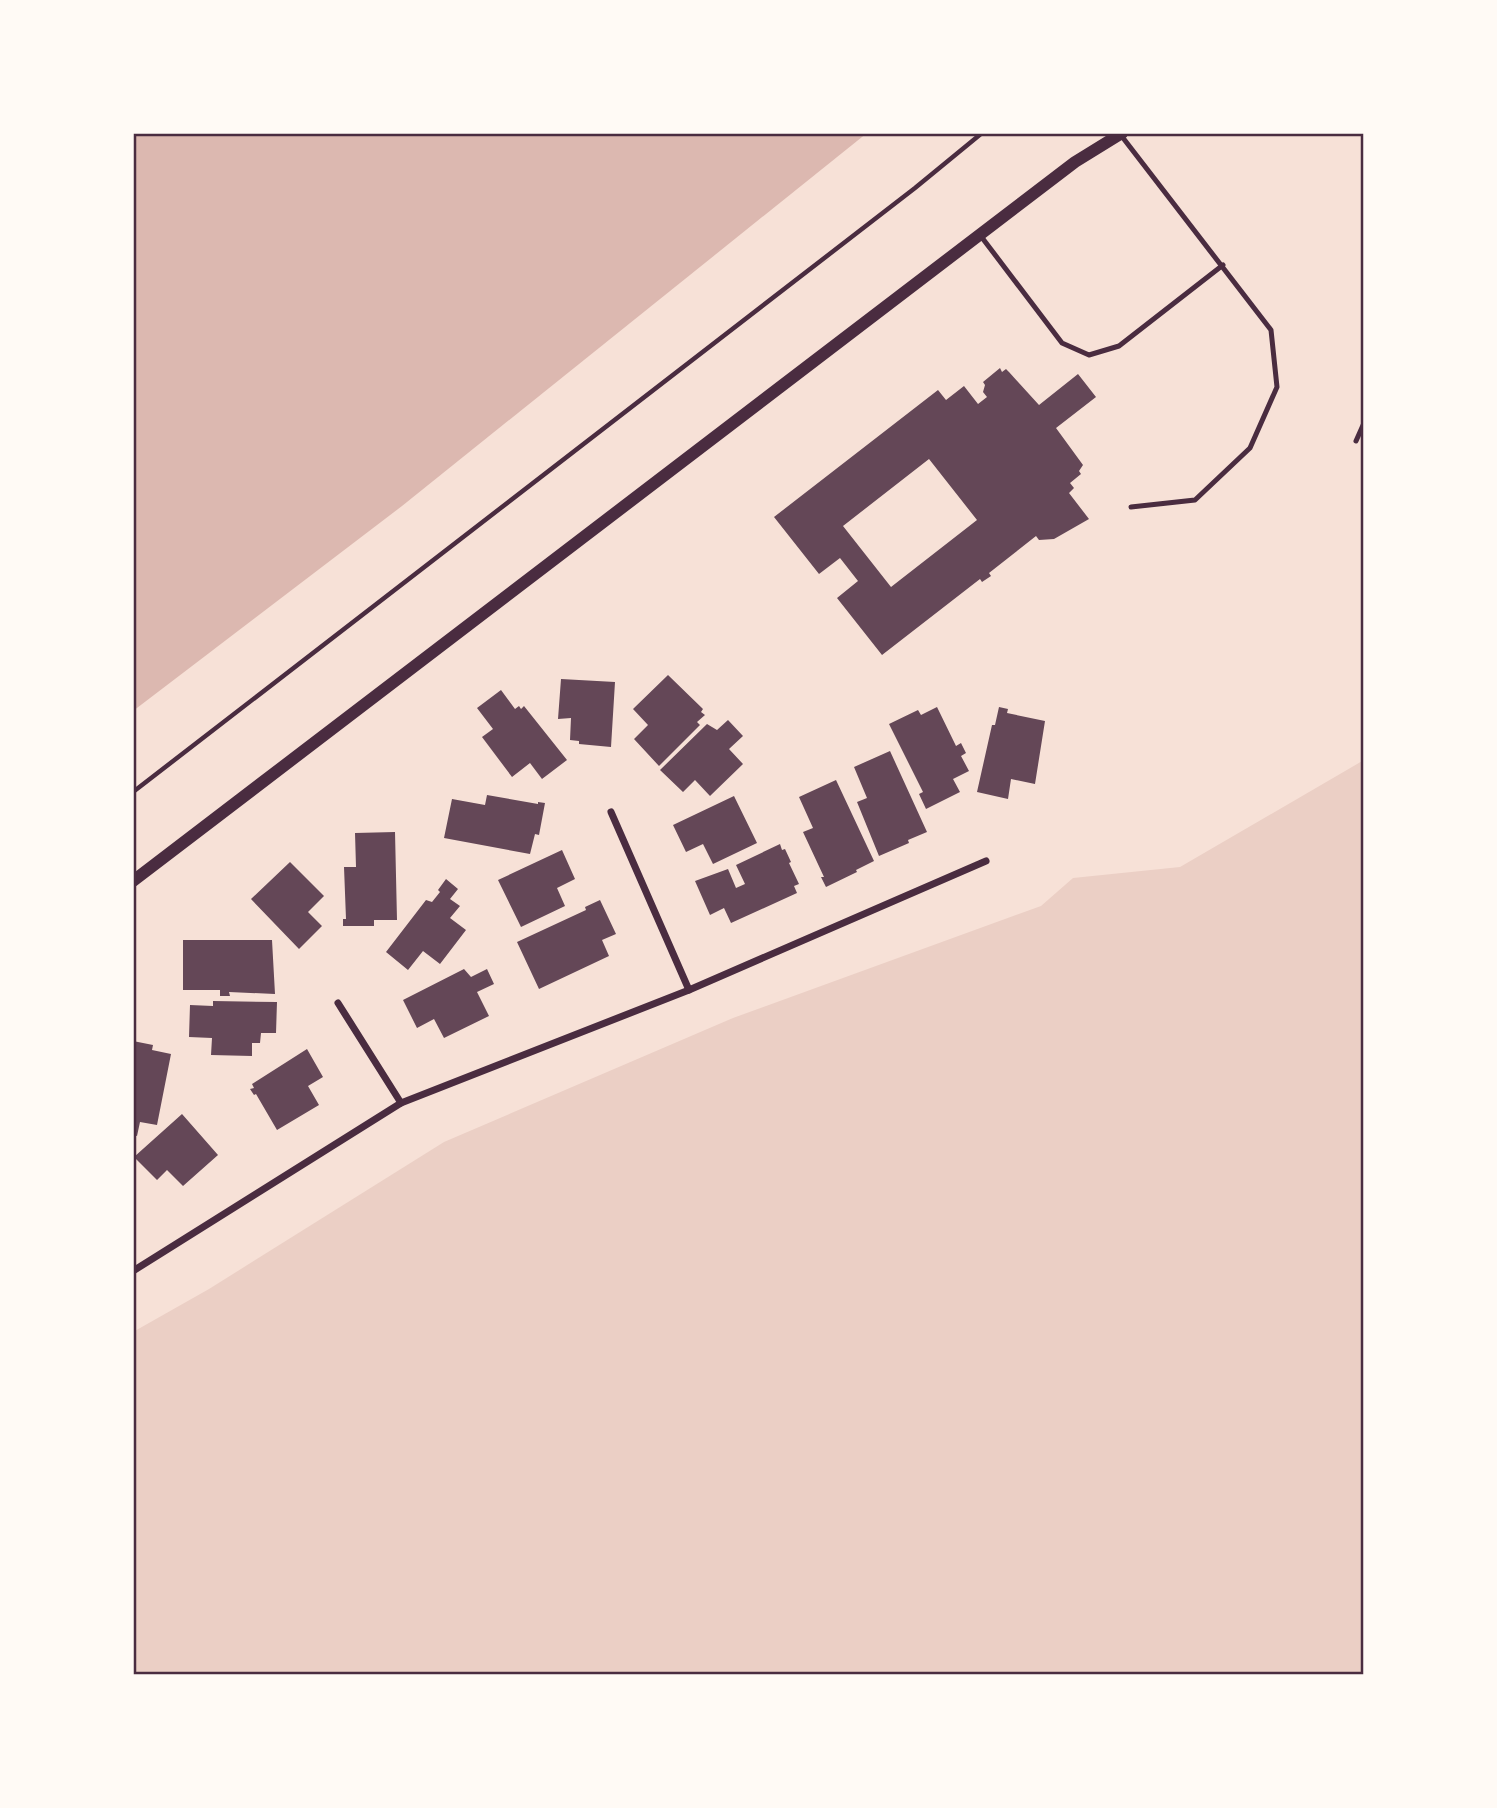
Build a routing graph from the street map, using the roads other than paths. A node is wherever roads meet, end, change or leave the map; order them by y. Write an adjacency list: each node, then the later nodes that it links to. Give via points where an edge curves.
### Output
1 (1121, 134): 2 (street, via 1075,162); 3 (lane)
2 (980, 235): 3 (lane, via 1062,343 1090,355 1119,346); 9 (street)
3 (1223, 265): 6 (lane, via 1271,330 1277,387 1250,448 1195,500)
4 (1364, 423): 5 (lane)
5 (1356, 441)
6 (1131, 507)
7 (611, 812): 10 (street)
8 (986, 861): 10 (street)
9 (133, 881)
10 (689, 990): 12 (street)
11 (338, 1003): 12 (street)
12 (401, 1103): 13 (street)
13 (133, 1271)

